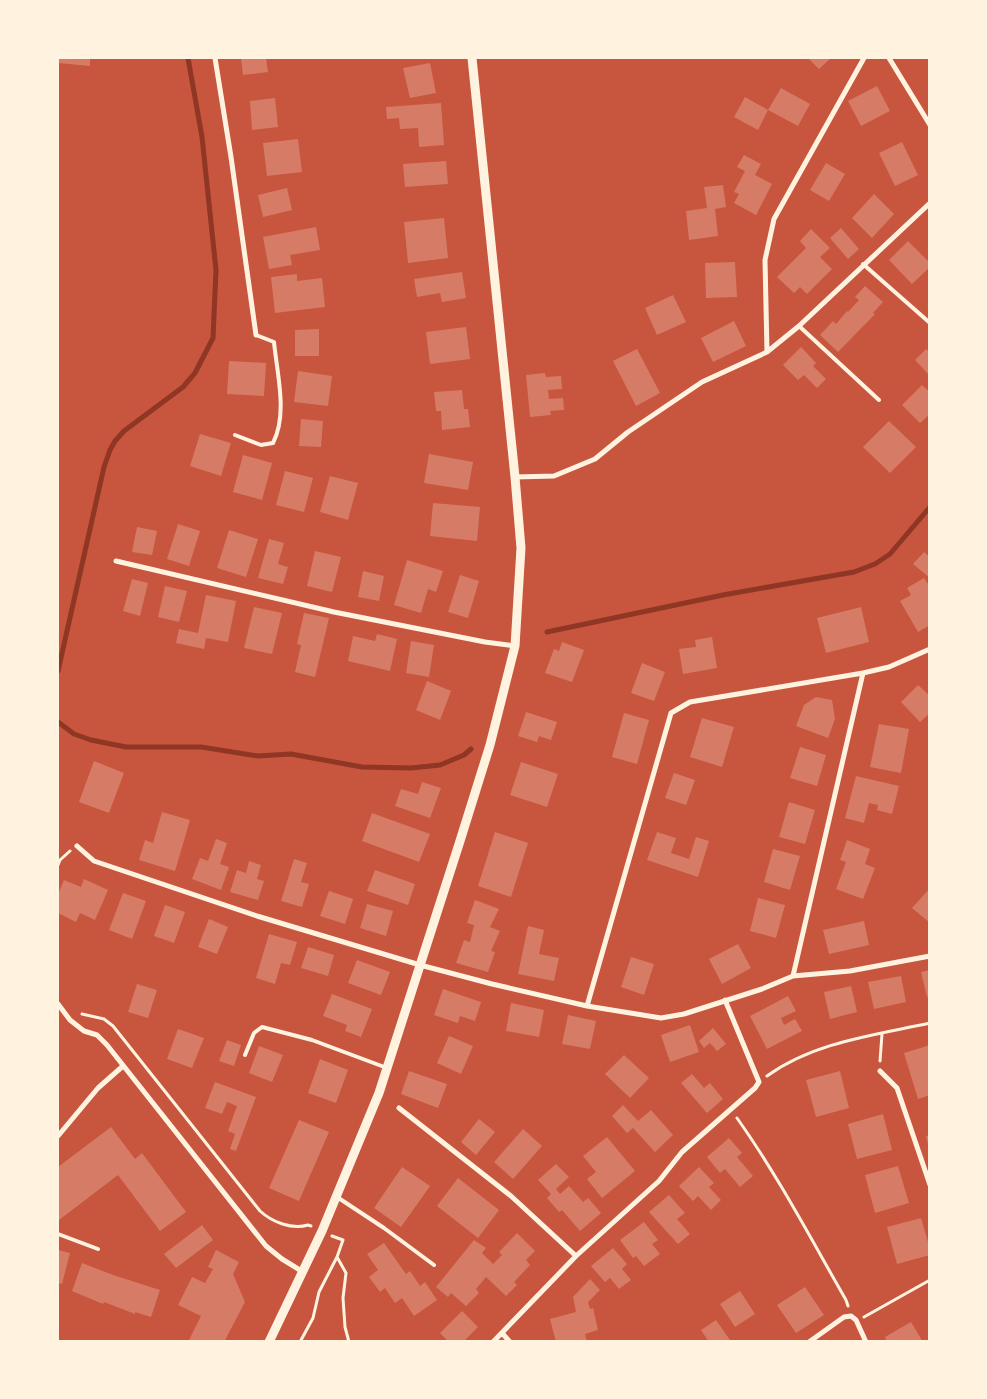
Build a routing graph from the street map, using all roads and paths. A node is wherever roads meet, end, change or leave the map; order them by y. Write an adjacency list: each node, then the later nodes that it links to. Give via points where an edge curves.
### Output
1 (215, 58): 10 (street)
2 (472, 58): 14 (street)
3 (864, 58): 11 (street, via 774,220 765,260)
4 (889, 58): 5 (street)
5 (930, 125)
6 (930, 203): 7 (street)
7 (863, 264): 8 (lane); 9 (street)
8 (930, 323)
9 (799, 326): 11 (street); 12 (lane)
10 (256, 335): 13 (lane, via 274,342 282,415 279,433 274,443 261,445)
11 (767, 352): 14 (street, via 702,382 595,458 554,476)
12 (879, 400)
13 (235, 434)
14 (515, 477): 16 (street, via 521,548)
15 (116, 561): 16 (street, via 334,612)
16 (516, 646): 22 (street, via 490,745)
17 (930, 649): 18 (street, via 889,667)
18 (863, 673): 23 (street); 26 (street, via 690,702 671,713)
19 (77, 846): 20 (path, via 60,860); 22 (street, via 94,861 257,916)
20 (58, 866)
21 (930, 956): 23 (street, via 850,971)
22 (420, 965): 26 (street); 31 (street)
23 (792, 976): 24 (street)
24 (725, 1000): 26 (street, via 661,1018); 33 (street)
25 (58, 1005): 30 (street, via 77,1026 97,1035); 39 (path, via 92,1018 104,1019 113,1026 268,1219 300,1228)
26 (586, 1006)
27 (930, 1023): 28 (path)
28 (882, 1034): 32 (path); 33 (path, via 837,1044 807,1055 781,1066)
29 (245, 1056): 31 (lane, via 254,1033 262,1027 312,1040)
30 (123, 1066): 36 (street, via 98,1088); 46 (street, via 266,1246)
31 (387, 1068): 38 (street)
32 (880, 1071): 37 (street, via 897,1088)
33 (759, 1082): 35 (street)
34 (399, 1108): 43 (street, via 511,1196)
35 (731, 1109): 43 (street, via 682,1152 659,1181); 48 (path, via 796,1213 846,1300)
36 (58, 1136)
37 (930, 1184)
38 (337, 1197): 45 (lane); 46 (street)
39 (308, 1225)
40 (58, 1234): 42 (lane)
41 (343, 1240): 44 (path)
42 (98, 1249)
43 (576, 1256): 49 (street)
44 (337, 1257): 51 (path, via 319,1292 313,1318); 52 (path, via 346,1273 343,1298)
45 (434, 1265)
46 (304, 1272): 50 (street)
47 (930, 1280): 48 (path, via 865,1317)
48 (851, 1316): 55 (street, via 844,1317); 56 (street)
49 (502, 1332): 53 (street); 54 (street)
50 (269, 1342)
51 (300, 1342)
52 (349, 1342)
53 (493, 1342)
54 (510, 1342)
55 (809, 1342)
56 (866, 1342)

